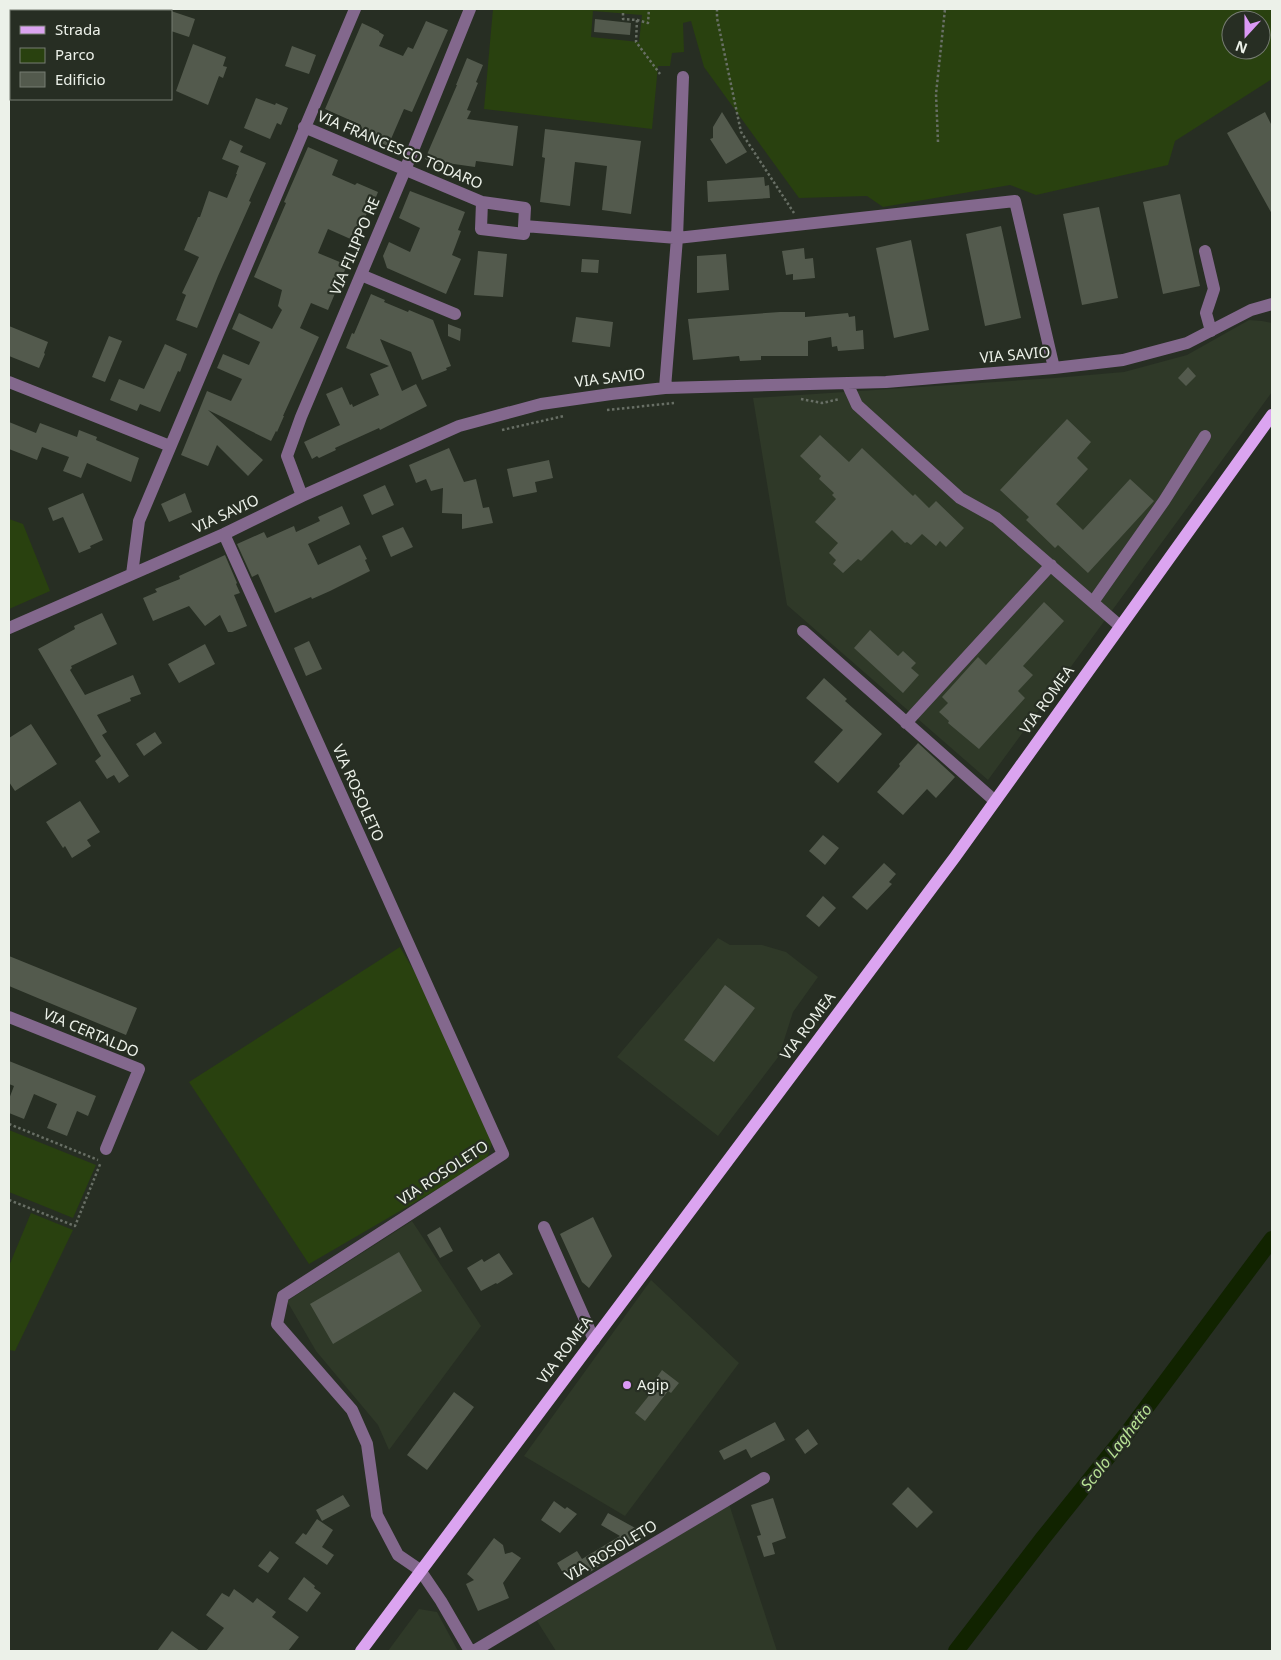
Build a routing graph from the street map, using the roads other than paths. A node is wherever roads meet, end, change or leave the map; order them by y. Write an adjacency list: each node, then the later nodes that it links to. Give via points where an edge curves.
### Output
1 (355, 9): 4 (street)
2 (470, 9): 5 (street, VIA FILIPPO RE)
3 (683, 76): 8 (street)
4 (304, 127): 5 (street, VIA FRANCESCO TODARO); 22 (street)
5 (405, 170): 6 (street, VIA FRANCESCO TODARO); 10 (street, VIA FILIPPO RE)
6 (482, 202): 7 (street, VIA FRANCESCO TODARO, via 525,208); 7 (street, VIA FRANCESCO TODARO, via 482,229 524,234)
7 (524, 226): 8 (street, VIA FRANCESCO TODARO)
8 (677, 238): 16 (street, VIA FRANCESCO TODARO, via 1015,201); 19 (street)
9 (1205, 251): 15 (street, via 1214,290 1206,313)
10 (361, 274): 13 (street); 23 (street, VIA FILIPPO RE, via 287,456)
11 (1272, 304): 12 (street, VIA SAVIO)
12 (1251, 310): 14 (street); 15 (street, VIA SAVIO)
13 (455, 314)
14 (1272, 315)
15 (1211, 330): 16 (street, VIA SAVIO, via 1187,343 1123,360)
16 (1054, 368): 18 (street, VIA SAVIO)
17 (9, 382): 22 (street)
18 (847, 383): 19 (street, VIA SAVIO); 25 (street, via 857,405 960,498 996,518)
19 (665, 388): 23 (street, VIA SAVIO, via 541,404 459,426)
20 (1272, 414): 28 (main road, VIA ROMEA)
21 (1205, 436): 27 (street)
22 (170, 446): 26 (street, via 139,521)
23 (302, 496): 24 (street, VIA SAVIO)
24 (224, 534): 26 (street, VIA SAVIO); 38 (street, VIA ROSOLETO, via 503,1154 283,1296 277,1324 352,1410 367,1444 377,1515 398,1555)
25 (1050, 565): 27 (street); 31 (street)
26 (132, 574): 29 (street, VIA SAVIO)
27 (1093, 602): 28 (street)
28 (1120, 626): 32 (main road, VIA ROMEA)
29 (9, 628)
30 (802, 631): 31 (street)
31 (906, 723): 32 (street)
32 (995, 801): 36 (main road, VIA ROMEA)
33 (9, 1017): 34 (street, VIA CERTALDO, via 139,1069)
34 (106, 1149)
35 (544, 1227): 36 (street)
36 (594, 1340): 38 (main road, VIA ROMEA)
37 (764, 1478): 40 (street, VIA ROSOLETO)
38 (420, 1570): 39 (main road, VIA ROMEA); 40 (street, VIA ROSOLETO)
39 (361, 1651)
40 (472, 1651)

